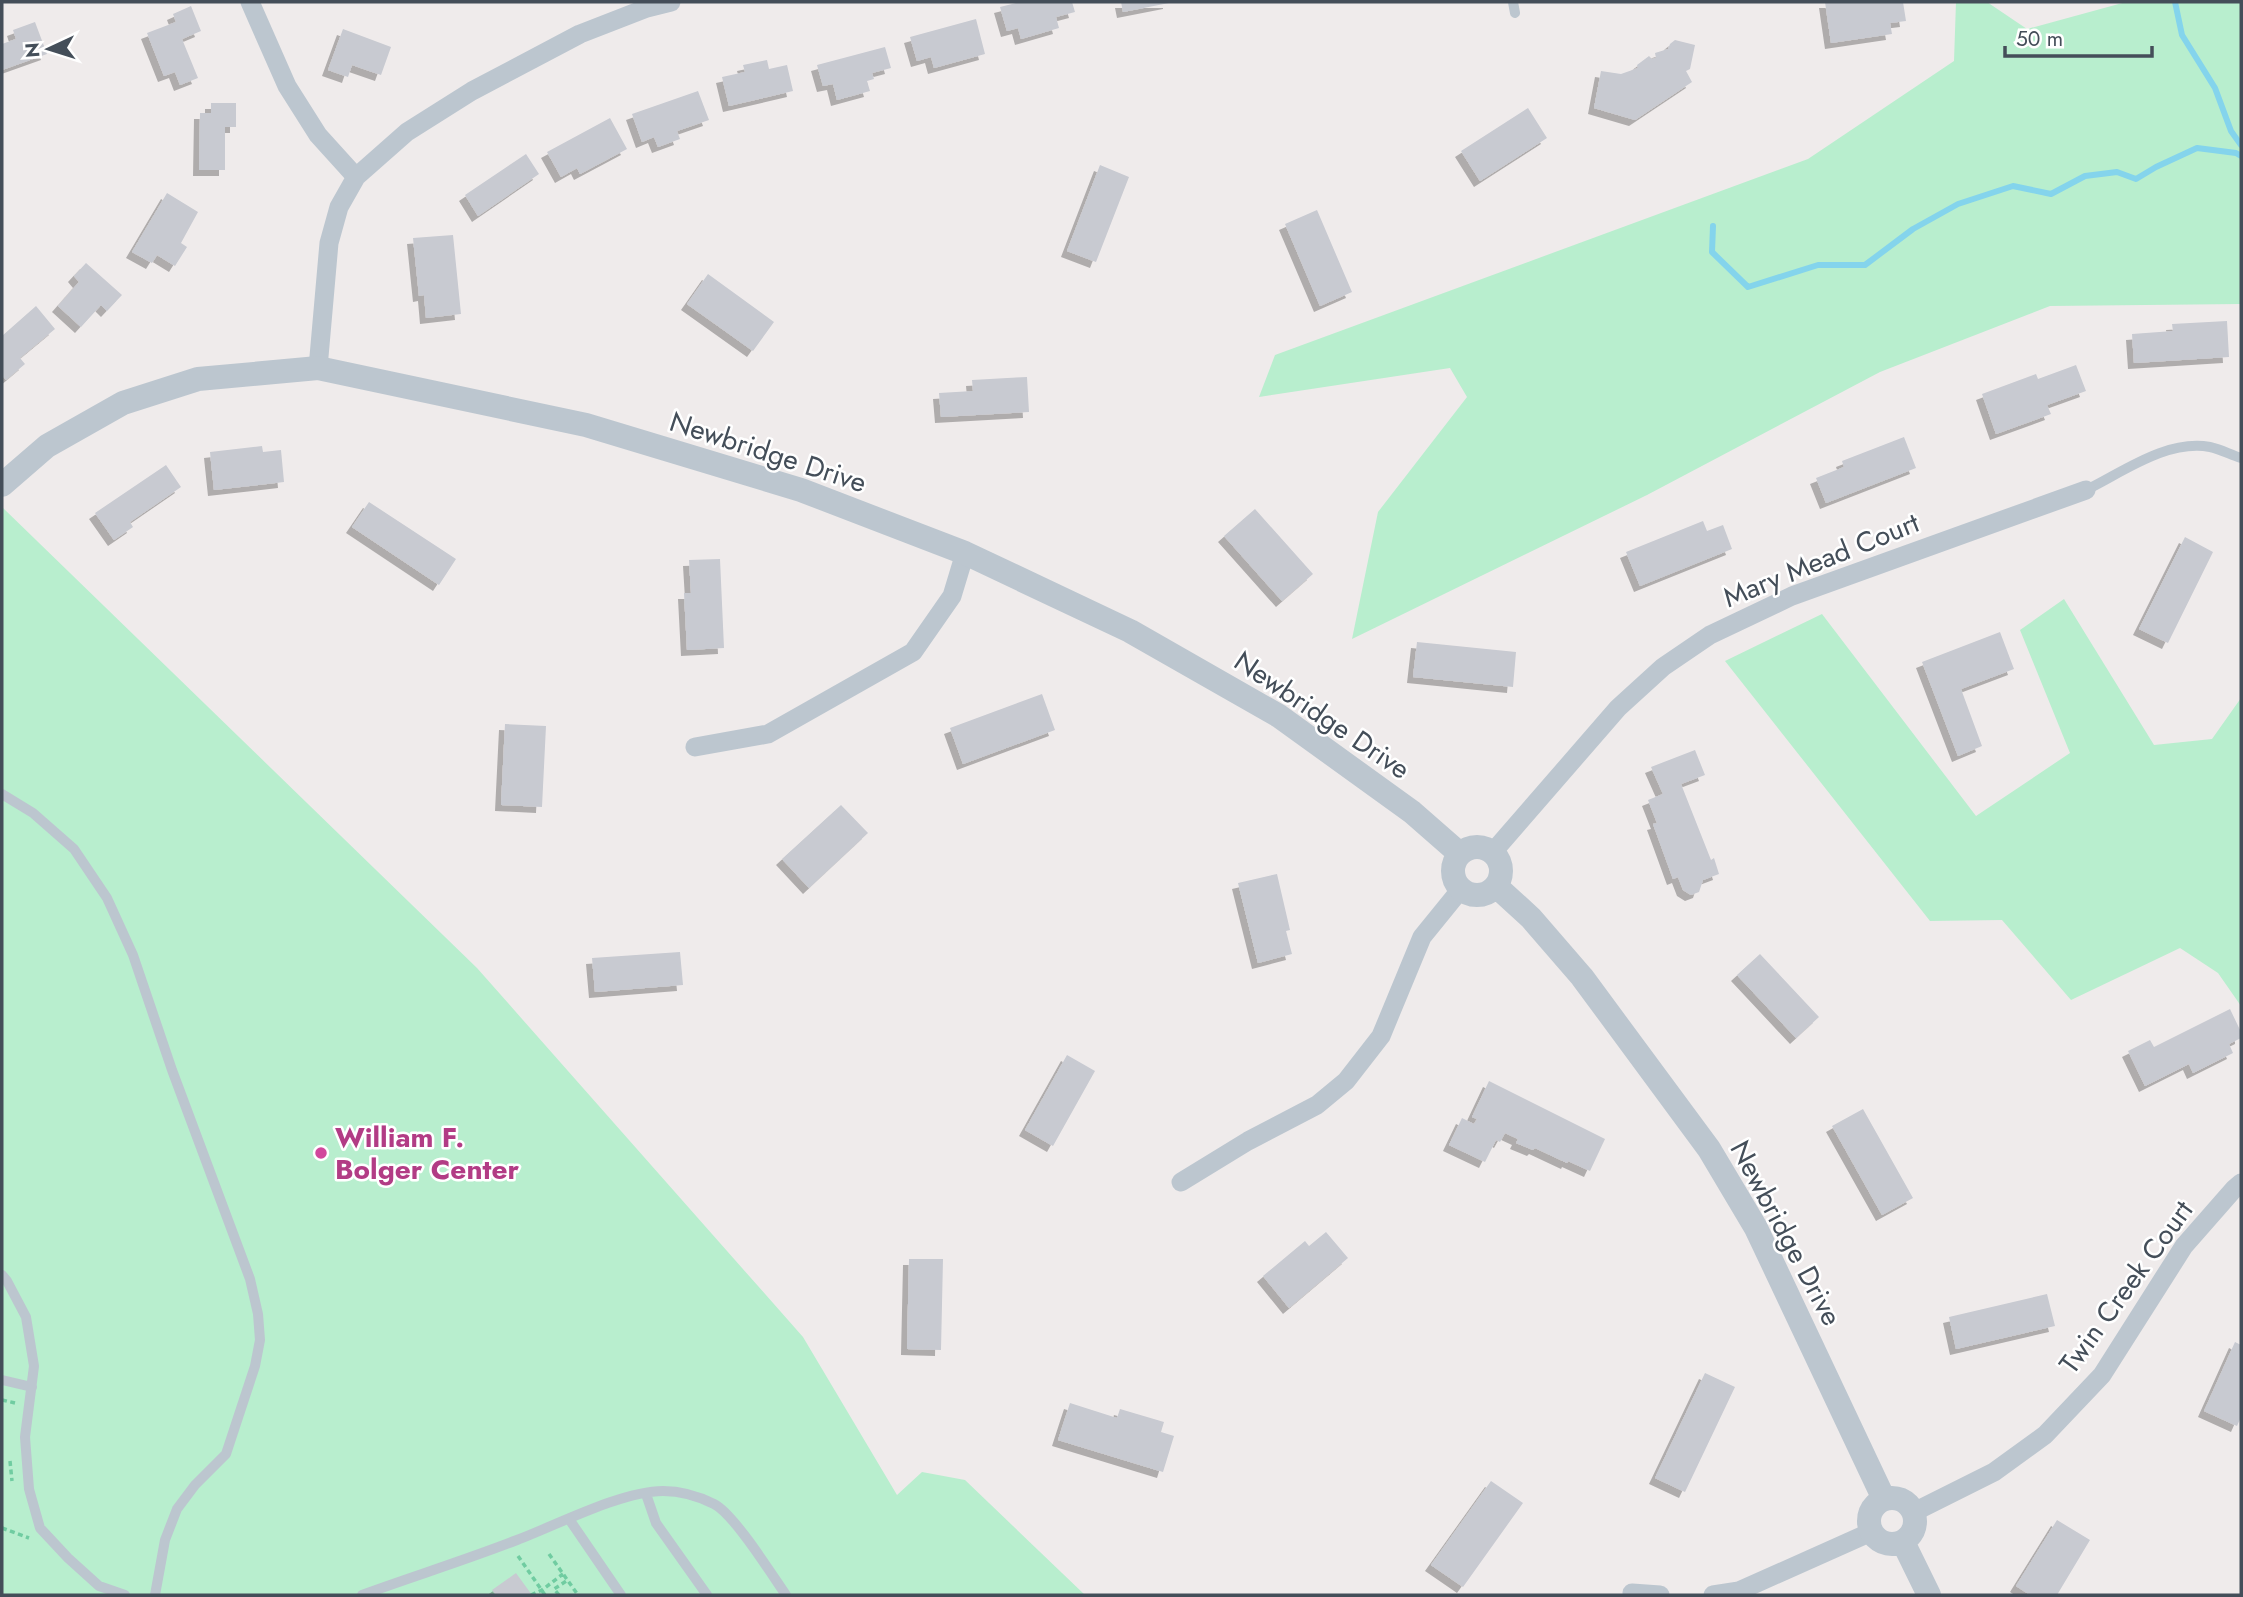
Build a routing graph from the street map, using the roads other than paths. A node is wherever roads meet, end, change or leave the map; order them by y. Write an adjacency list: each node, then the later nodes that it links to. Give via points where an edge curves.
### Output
1 (250, 2): 6 (street, via 287,86 318,135)
2 (671, 2): 4 (street)
3 (1513, 2): 5 (lane)
4 (646, 5): 6 (street, via 472,91 407,132)
5 (1516, 13)
6 (355, 177): 7 (street, via 339,207 329,243)
7 (318, 368): 9 (street, Newbridge Drive, via 198,379 123,403 47,446); 11 (street, Newbridge Drive, via 586,425 800,490)
8 (2241, 458): 10 (lane, via 2210,447 2166,450)
9 (2, 485)
10 (2086, 490): 14 (street, Mary Mead Court, via 1791,596 1710,635 1663,667 1618,708)
11 (965, 553): 12 (street, via 952,596 913,652 768,734); 15 (street, Newbridge Drive, via 1130,631 1279,716 1412,811)
12 (695, 747)
13 (2, 794): 32 (lane, via 33,813 74,849 107,898 133,955 250,1279 258,1314 256,1366 226,1454 177,1509 165,1540)
14 (1493, 852): 15 (street, via 1472,847); 16 (street, via 1501,872)
15 (1460, 854): 17 (street, via 1453,876)
16 (1496, 886): 17 (street, via 1475,895); 24 (street, Newbridge Drive, via 1582,977 1709,1149 1756,1228)
17 (1461, 889): 18 (street, via 1422,937 1381,1036 1346,1081 1317,1105)
18 (1181, 1182)
19 (2241, 1183): 25 (street, Twin Creek Court, via 2184,1246 2102,1375 2045,1435 1994,1472)
20 (2, 1275): 22 (lane, via 26,1317 34,1366)
21 (2, 1380): 22 (lane)
22 (32, 1387): 31 (lane, via 25,1437 29,1489 40,1528 99,1586)
23 (646, 1494): 26 (lane); 36 (lane, via 656,1522); 37 (lane, via 690,1494 717,1506)
24 (1884, 1499): 25 (street, via 1903,1500); 27 (street, via 1870,1512)
25 (1914, 1512): 28 (street, via 1915,1527)
26 (569, 1519): 29 (lane); 35 (lane)
27 (1871, 1532): 28 (street, via 1884,1544); 39 (street, via 1739,1591)
28 (1903, 1542): 40 (street)
29 (397, 1584): 33 (lane); 34 (lane)
30 (1632, 1593): 38 (street)
31 (125, 1595)
32 (155, 1595)
33 (362, 1595)
34 (398, 1595)
35 (621, 1595)
36 (706, 1595)
37 (786, 1595)
38 (1660, 1595)
39 (1713, 1595)
40 (1929, 1595)

